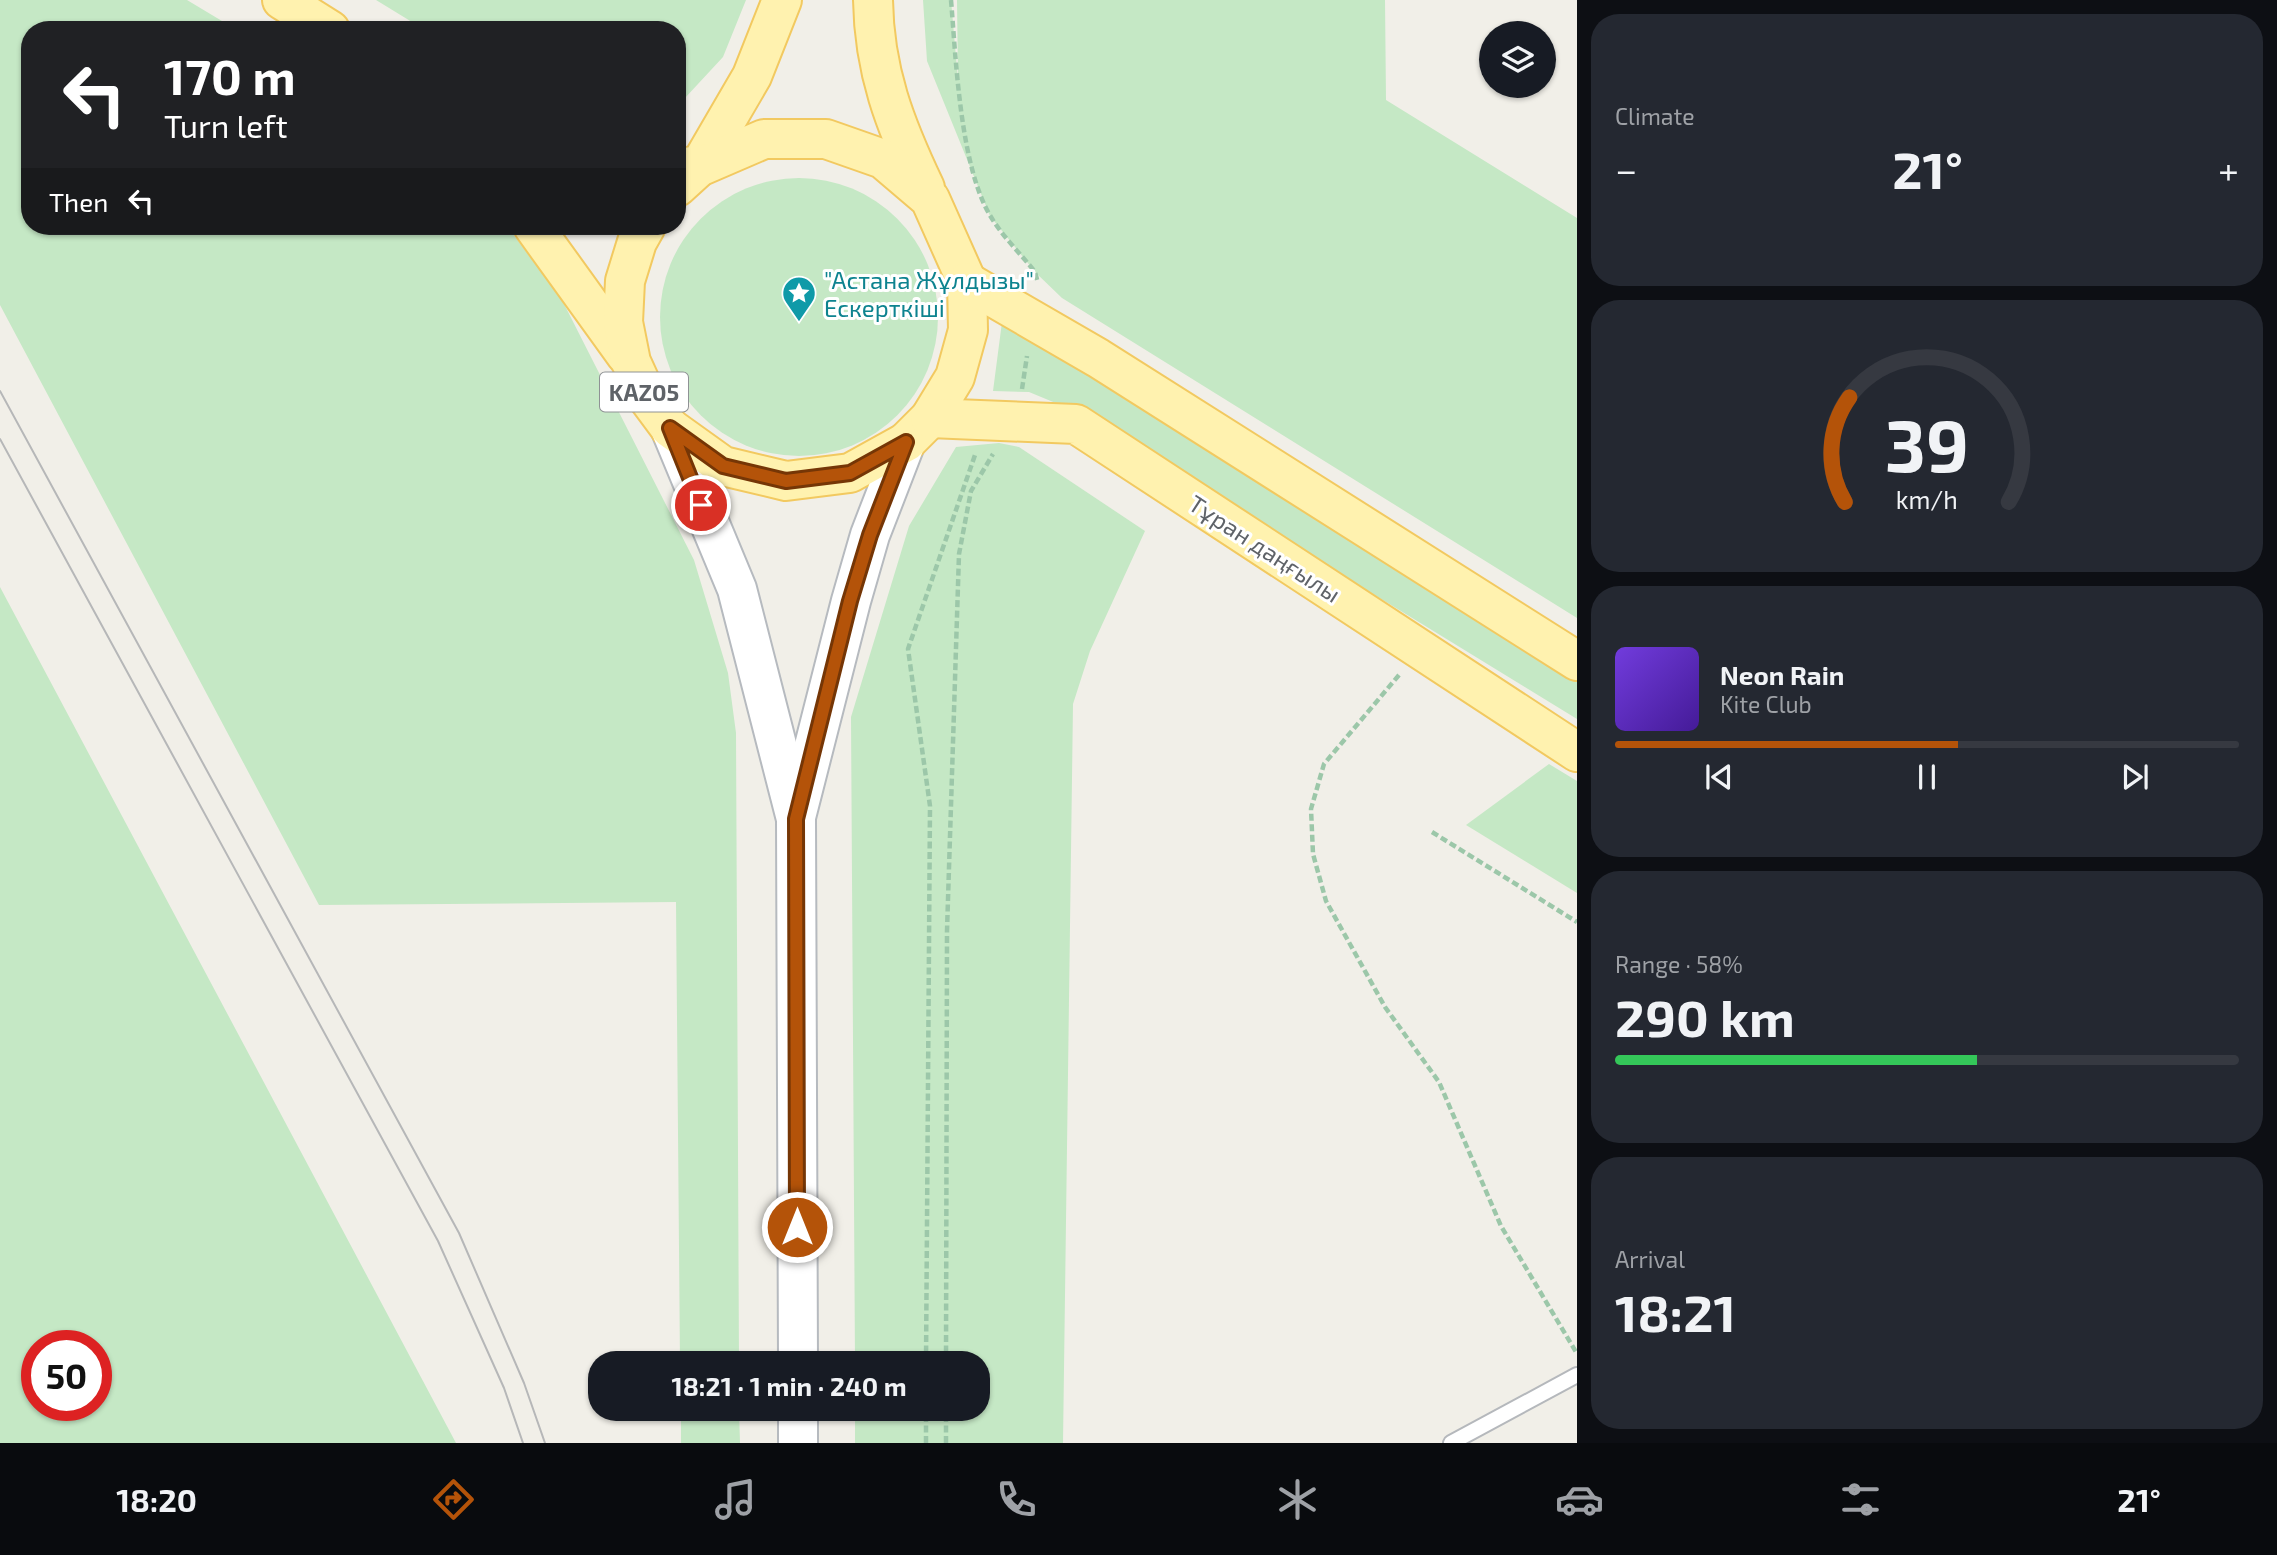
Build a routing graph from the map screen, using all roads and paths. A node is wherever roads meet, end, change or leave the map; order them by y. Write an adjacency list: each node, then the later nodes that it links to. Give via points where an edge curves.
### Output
1 (282, 0): 5 (main road)
2 (782, 0): 6 (main road, KАZ05, via 752,76)
3 (873, 0): 8 (main road, KАZ05, via 882,83)
4 (951, 0): 12 (path, via 958,97 975,177 990,216 1035,272)
5 (316, 21)
6 (686, 170)
7 (686, 172): 8 (main road, KАZ05, via 764,139 826,139 883,159)
8 (930, 200): 11 (main road, KАZ05)
9 (539, 235): 14 (main road)
10 (641, 235): 14 (main road, KАZ05, via 625,281 623,322)
11 (967, 282): 17 (main road, KАZ05, via 968,330 956,377); 20 (main road, via 1098,358)
12 (1041, 296)
13 (1027, 352): 15 (path)
14 (631, 362): 16 (main road, KАZ05, via 647,397)
15 (1021, 392)
16 (670, 428): 17 (main road, KАZ05, via 723,466 786,481 850,473); 22 (main road, via 737,589)
17 (918, 430): 18 (main road, Тұран даңғылы); 22 (main road, via 870,535)
18 (992, 432): 19 (main road, Тұран даңғылы, via 1076,424); 26 (path, via 908,649 930,806); 27 (path, via 971,491 959,554 947,931)
19 (1421, 650): 21 (main road, Тұран даңғылы); 28 (path, via 1324,764 1311,808 1313,854 1326,901 1385,1007 1439,1082 1501,1226)
20 (1577, 661)
21 (1577, 752)
22 (796, 819): 25 (main road)
23 (1432, 832): 24 (path)
24 (1577, 922)
25 (797, 1351)
26 (926, 1351)
27 (946, 1351)
28 (1577, 1353)
29 (1577, 1375): 36 (lane)
30 (798, 1421): 33 (main road)
31 (926, 1421): 34 (path)
32 (946, 1421): 35 (path)
33 (798, 1443)
34 (926, 1443)
35 (946, 1443)
36 (1451, 1443)

